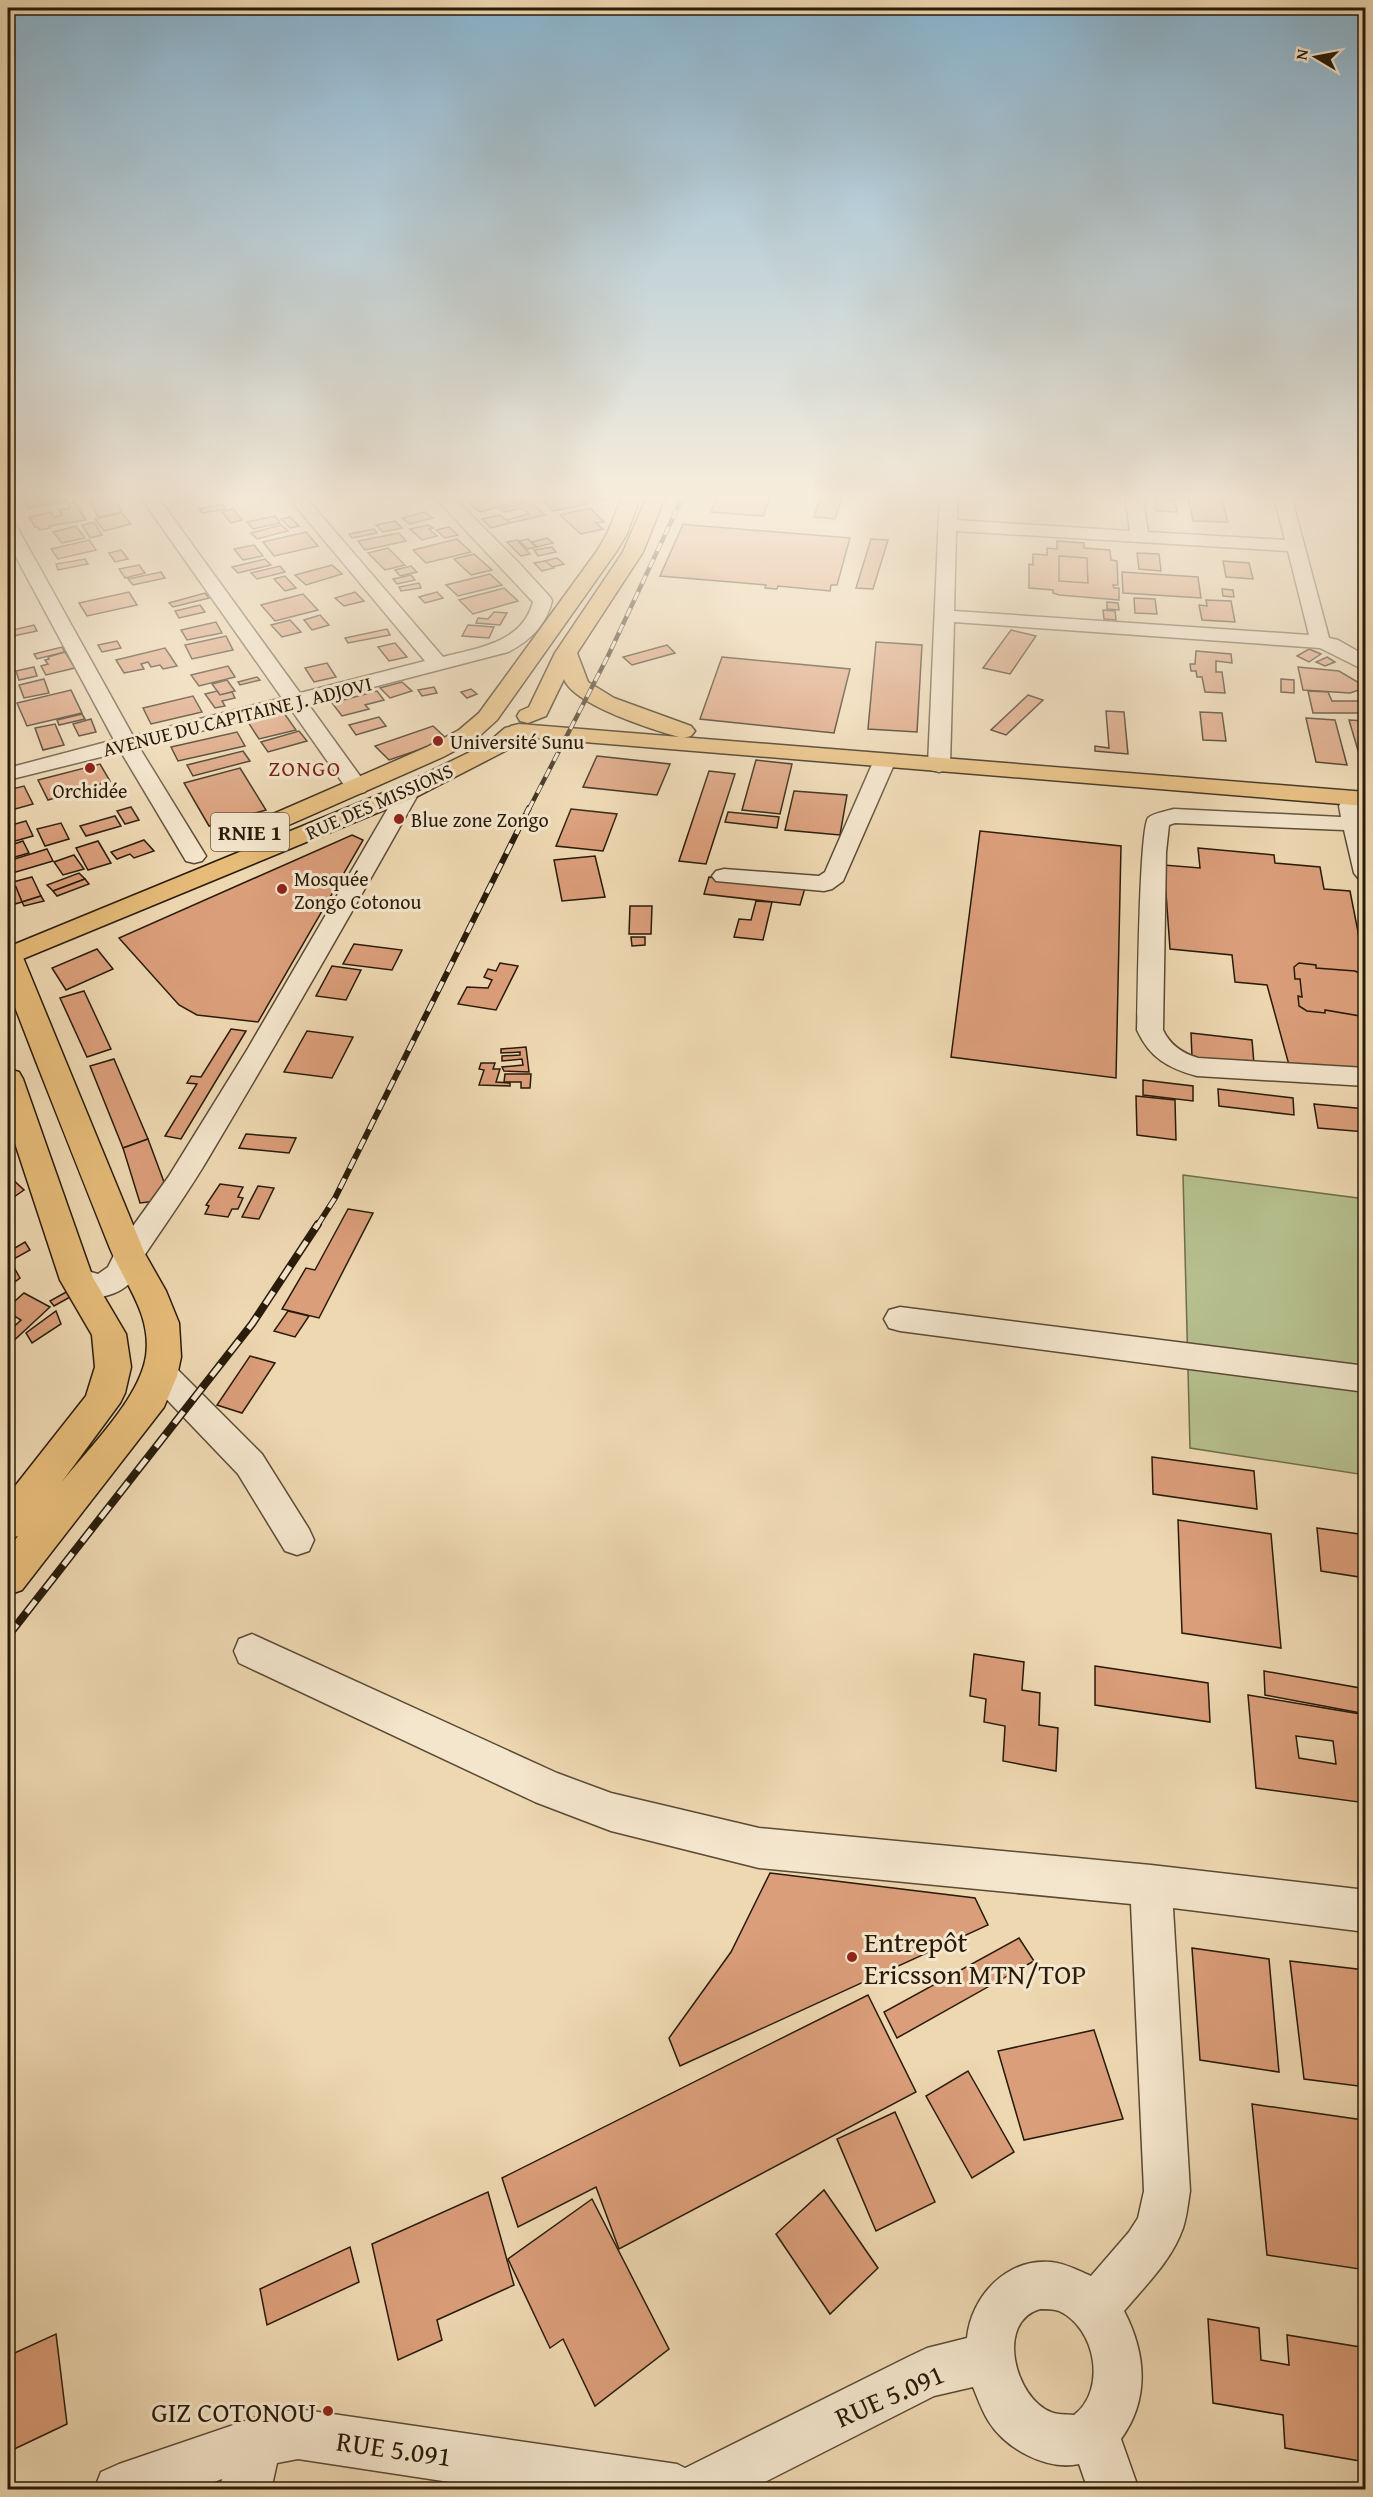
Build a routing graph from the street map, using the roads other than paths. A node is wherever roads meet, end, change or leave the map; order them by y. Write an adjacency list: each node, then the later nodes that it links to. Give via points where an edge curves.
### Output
1 (52, 609): 19 (street)
2 (229, 609): 15 (street)
3 (391, 609): 13 (street)
4 (542, 609): 13 (street, AVENUE DU CAPITAINE J. ADJOVI, via 525,634 513,642)
5 (565, 609): 16 (main road, RNIE 1)
6 (596, 609): 12 (main road, RNIE 1)
7 (944, 609): 9 (street)
8 (1315, 609): 10 (street)
9 (944, 616): 10 (street); 20 (street)
10 (1325, 643): 11 (street); 14 (street)
11 (1365, 647)
12 (566, 653): 17 (main road, RNIE 1, via 538,711); 18 (main road, via 578,686 606,703)
13 (438, 664): 15 (street, AVENUE DU CAPITAINE J. ADJOVI)
14 (1365, 665)
15 (295, 700): 19 (street, AVENUE DU CAPITAINE J. ADJOVI); 23 (street)
16 (487, 716): 17 (main road, via 508,710 521,712); 23 (main road, RUE DES MISSIONS / RNIE 1, via 456,742)
17 (522, 725): 18 (main road); 21 (main road, via 538,731); 24 (main road, RUE DES MISSIONS / RNIE 1, via 499,745)
18 (683, 731): 20 (main road)
19 (126, 744): 22 (street, AVENUE DU CAPITAINE J. ADJOVI); 27 (street)
20 (939, 758): 21 (main road); 25 (main road)
21 (885, 760): 29 (street, via 835,876 824,884)
22 (8, 774)
23 (357, 787): 27 (main road, RUE DES MISSIONS / RNIE 1)
24 (409, 791): 31 (main road, RUE DES MISSIONS / RNIE 1); 35 (street, via 217,1122)
25 (1360, 794): 26 (street)
26 (1355, 824): 28 (street); 32 (street, via 1185,816 1158,821 1150,1030 1161,1051 1182,1064)
27 (194, 856): 30 (main road, RUE DES MISSIONS / RNIE 1)
28 (1365, 873)
29 (724, 876)
30 (8, 933)
31 (8, 957): 35 (main road)
32 (1365, 1077)
33 (8, 1079): 34 (main road)
34 (14, 1116): 36 (main road)
35 (129, 1255): 36 (street, via 120,1274 108,1284 91,1286); 38 (main road, via 162,1321 166,1351)
36 (77, 1280): 40 (main road, via 109,1334 112,1347 107,1393)
37 (900, 1319): 39 (street)
38 (162, 1374): 41 (street, via 250,1464); 42 (main road, via 151,1397)
39 (1365, 1378)
40 (8, 1523)
41 (297, 1540)
42 (8, 1578)
43 (252, 1652): 44 (street, via 549,1788 611,1812 759,1848)
44 (1151, 1885): 45 (street); 46 (street, via 1167,2191 1160,2226 1146,2249)
45 (1365, 1911)
46 (1094, 2309): 47 (street, via 1077,2295 1058,2287 1040,2285 1022,2290 1007,2302 997,2318); 48 (street, via 1116,2350 1119,2374 1116,2397)
47 (990, 2362): 48 (street, via 1004,2400 1030,2430 1062,2441 1079,2439); 53 (street, RUE 5.091, via 964,2363 927,2373)
48 (1094, 2431): 54 (street)
49 (257, 2442): 50 (street, RUE 5.091); 51 (street); 52 (street, RUE 5.091, via 298,2434)
50 (119, 2490)
51 (245, 2490)
52 (676, 2490)
53 (694, 2490)
54 (1114, 2490)

